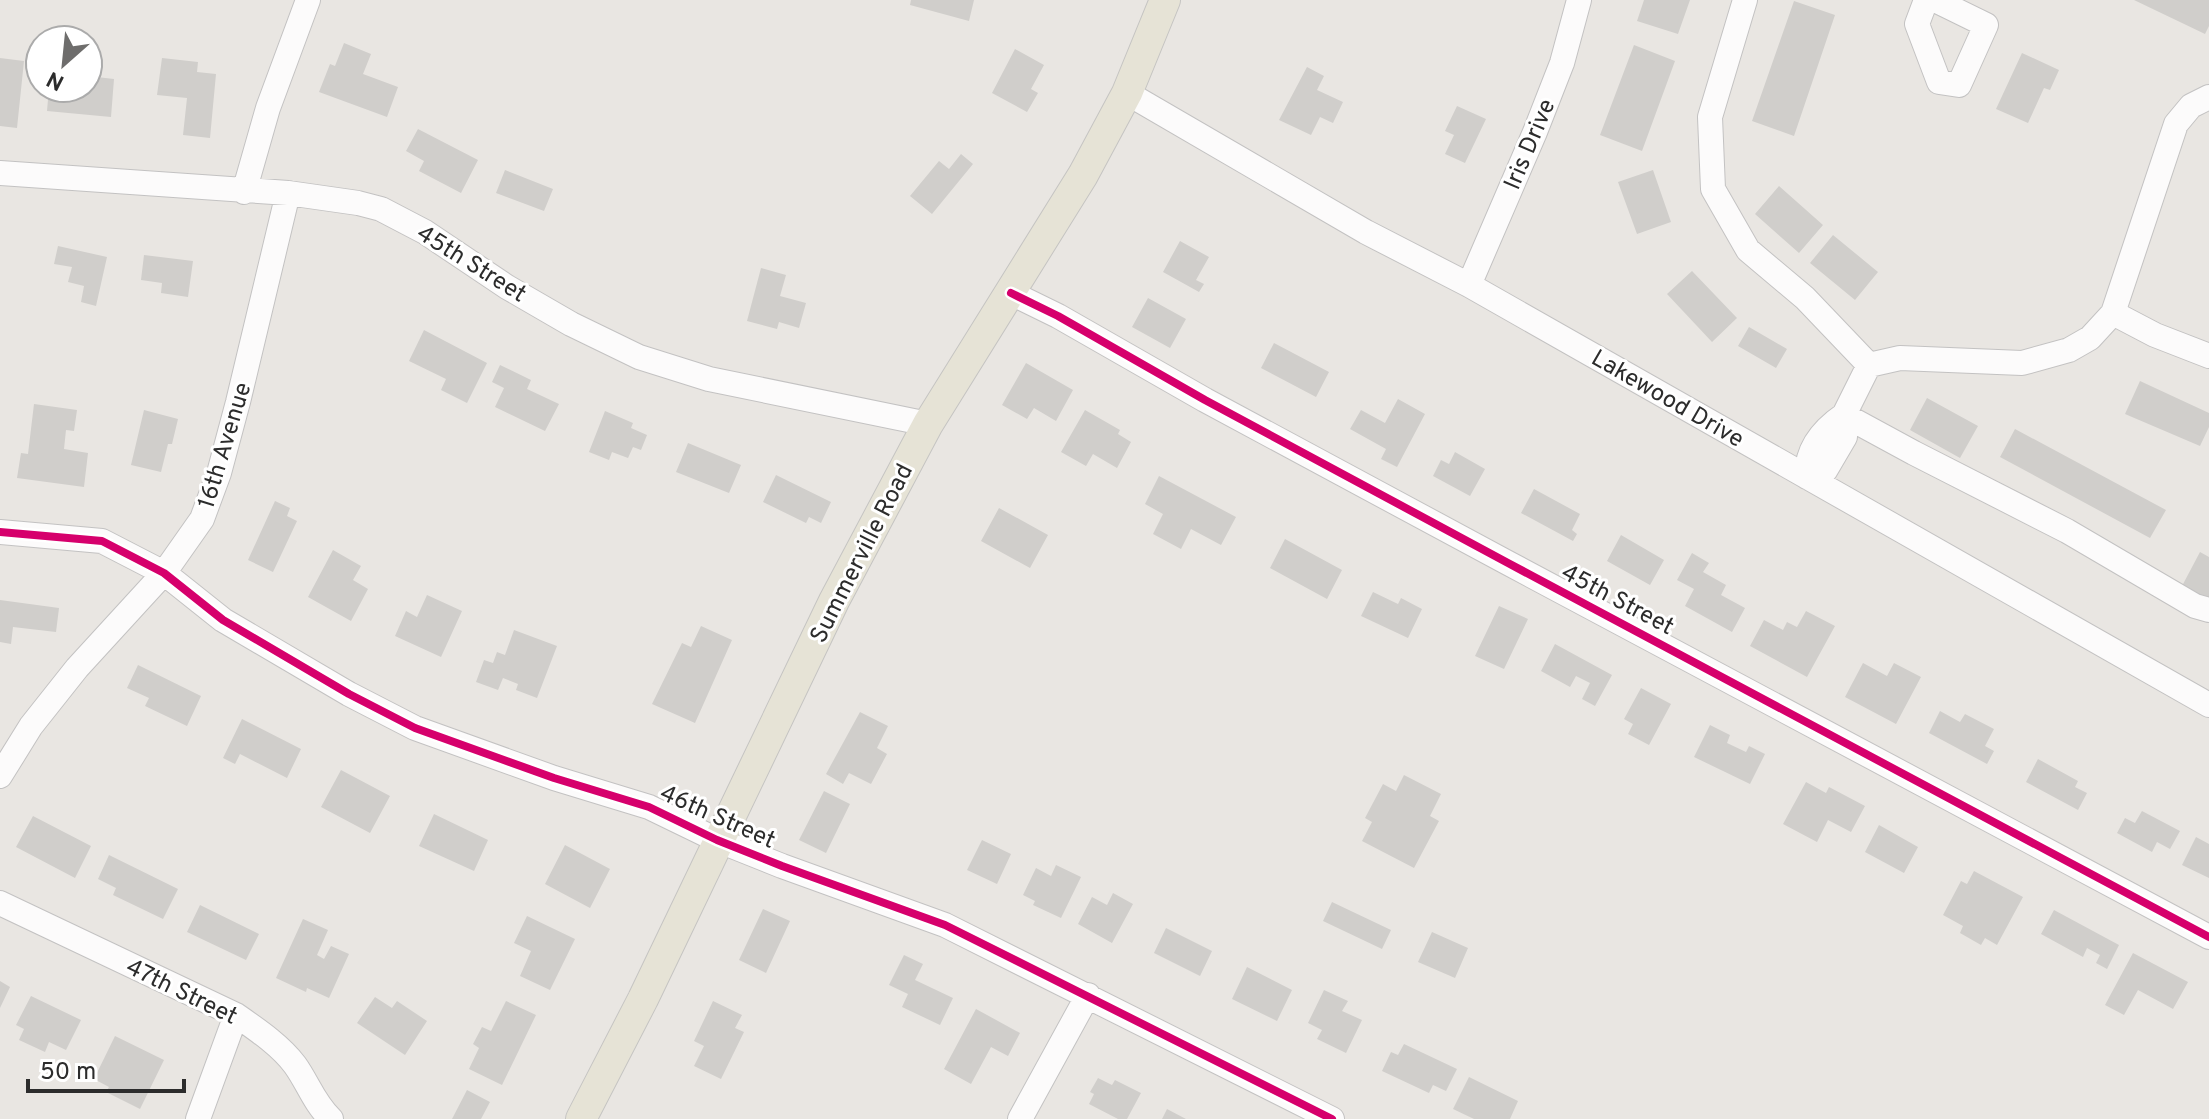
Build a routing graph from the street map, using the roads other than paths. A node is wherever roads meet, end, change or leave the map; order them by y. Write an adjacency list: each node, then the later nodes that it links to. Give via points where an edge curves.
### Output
1 (308, 0): 10 (street)
2 (1165, 0): 7 (main road, Summerville Road)
3 (1579, 0): 12 (street, Iris Drive, via 1562,63)
4 (1745, 0): 16 (street, via 1710,117 1713,189 1748,250 1805,298)
5 (1926, 0): 6 (street, via 1917,24 1939,82 1959,85 1986,25)
6 (1935, 0)
7 (1127, 93): 12 (street, Lakewood Drive, via 1366,232); 13 (main road, Summerville Road)
8 (2209, 97): 14 (street, via 2191,106 2176,124)
9 (0, 173): 10 (street, 45th Street)
10 (244, 192): 11 (street, 45th Street)
11 (288, 193): 18 (street, 45th Street, via 381,209 520,295 639,357 723,383); 21 (street, 16th Avenue, via 219,473 202,519)
12 (1469, 285): 19 (street, Lakewood Drive)
13 (1011, 293): 18 (main road, Summerville Road); 27 (street, 45th Street)
14 (2113, 313): 15 (street); 16 (street, via 2090,338 2069,350 2022,363 1900,358)
15 (2209, 356)
16 (1869, 365): 17 (street)
17 (1844, 415): 19 (street, via 1845,437 1825,471); 22 (street)
18 (928, 424): 25 (main road, Summerville Road)
19 (1807, 477): 23 (street, Lakewood Drive)
20 (0, 532): 21 (street, 46th Street, via 102,541)
21 (164, 573): 24 (street, 16th Avenue, via 77,668); 25 (street, 46th Street, via 223,620 415,728 649,807)
22 (2209, 610)
23 (2209, 705)
24 (0, 776)
25 (717, 840): 28 (street, 46th Street, via 945,925); 32 (main road, Summerville Road)
26 (0, 903): 29 (street, 47th Street)
27 (2209, 937)
28 (1088, 995): 33 (street); 34 (street, 46th Street)
29 (236, 1015): 30 (street); 31 (street, 47th Street, via 295,1064 319,1108)
30 (198, 1119)
31 (331, 1119)
32 (581, 1119)
33 (1020, 1119)
34 (1332, 1119)

